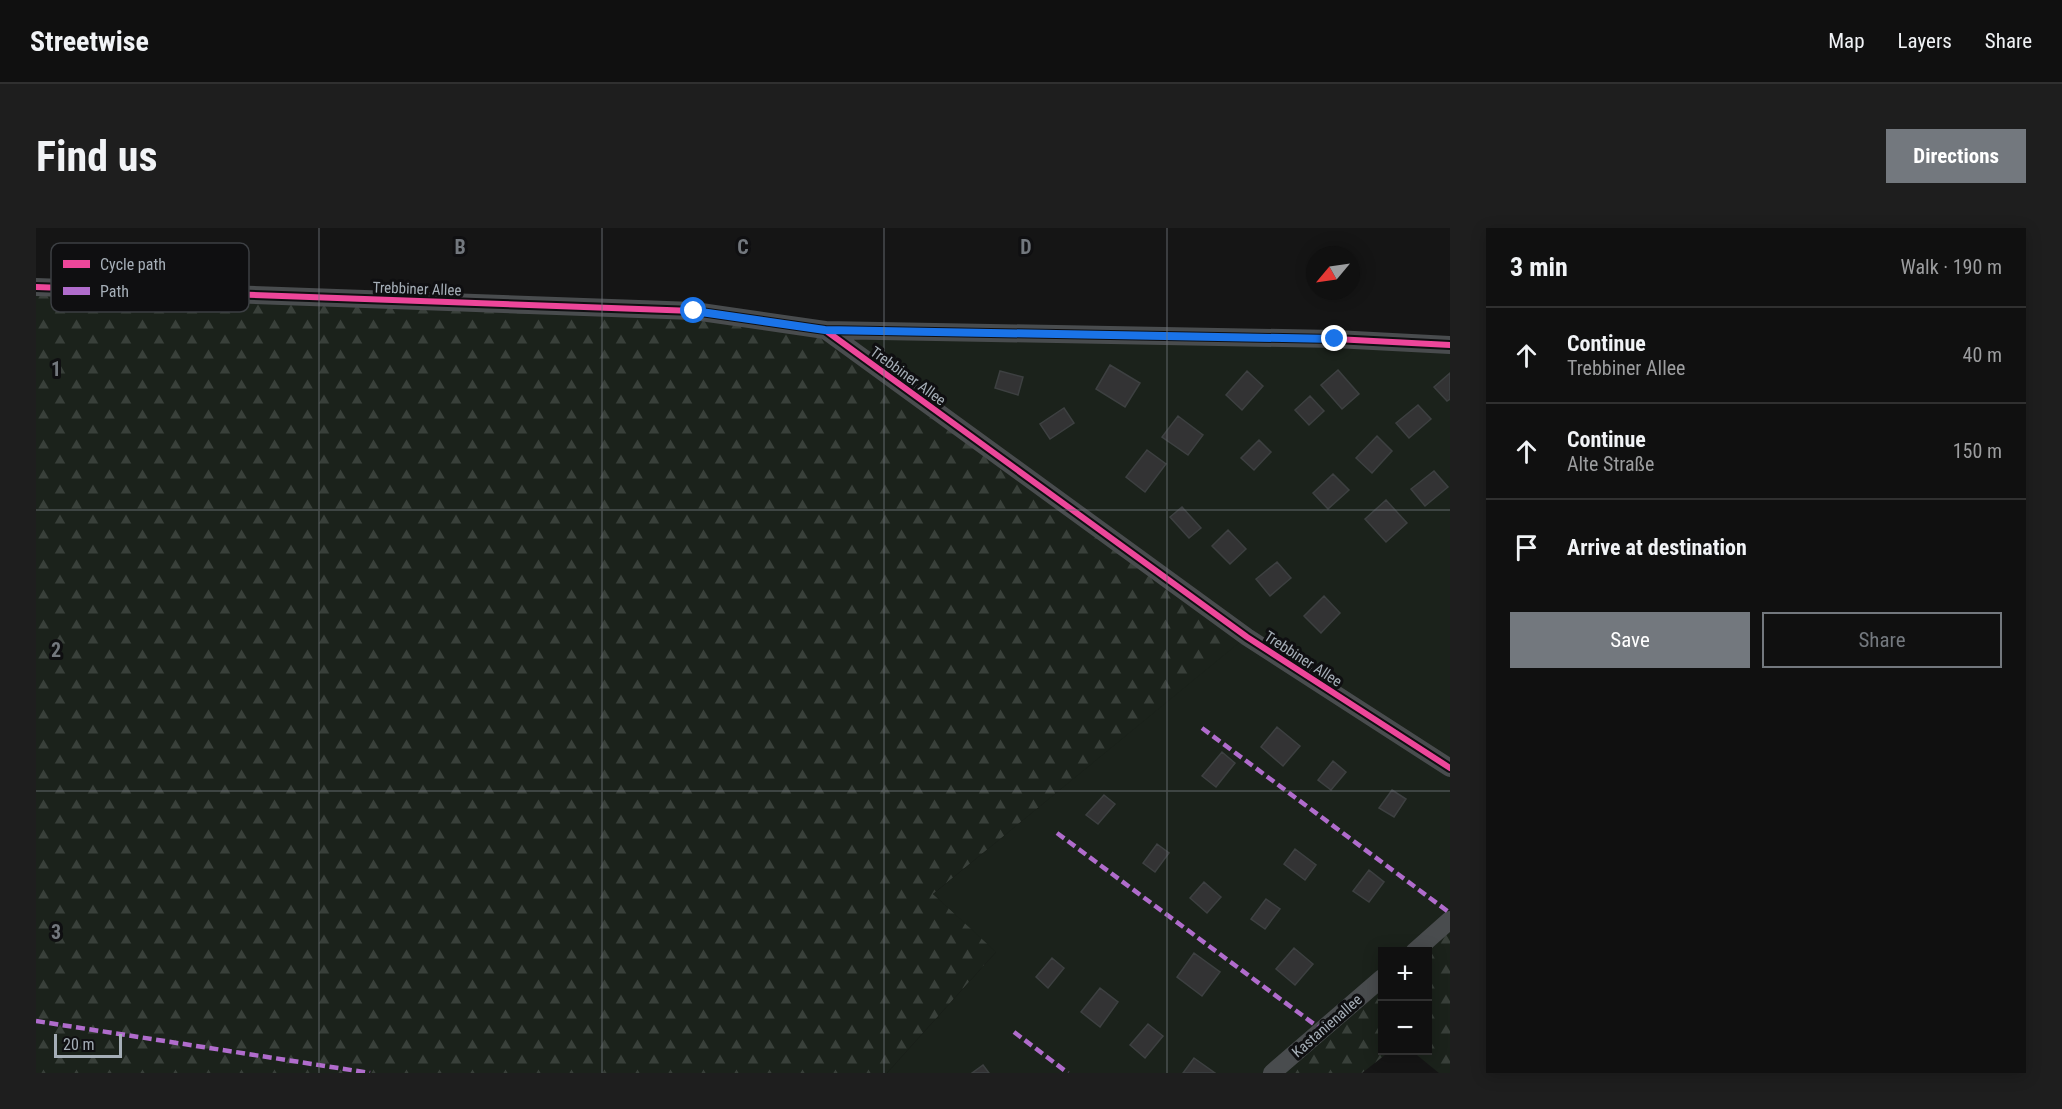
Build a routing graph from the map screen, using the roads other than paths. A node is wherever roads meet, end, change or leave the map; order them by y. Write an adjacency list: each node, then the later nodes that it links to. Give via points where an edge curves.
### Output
1 (36, 287): 2 (street, Trebbiner Allee)
2 (51, 288)
3 (249, 295): 4 (street, Trebbiner Allee, via 694,311)
4 (825, 330): 5 (street, via 1335,339); 6 (street, Trebbiner Allee, via 1247,637)
5 (1450, 345)
6 (1450, 768)
7 (1450, 920): 8 (street)
8 (1419, 947)
9 (1378, 982): 10 (street, Kastanienallee)
10 (1272, 1073)

